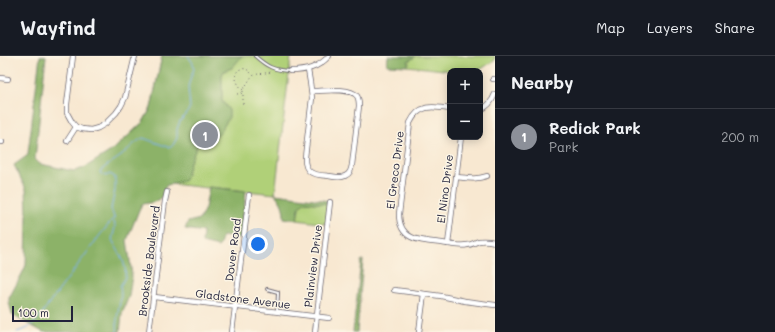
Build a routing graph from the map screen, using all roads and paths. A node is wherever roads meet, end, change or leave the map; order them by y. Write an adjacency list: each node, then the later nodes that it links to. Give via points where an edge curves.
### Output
1 (73, 56): 19 (street, via 67,113)
2 (135, 56): 19 (street, via 125,98 116,113 98,128 91,130)
3 (255, 56): 5 (lane, via 269,67)
4 (329, 56): 6 (street)
5 (278, 70): 7 (lane); 8 (path)
6 (308, 70): 7 (street); 12 (street)
7 (290, 71)
8 (252, 76): 11 (path); 11 (path, via 246,69 239,69 235,73 236,80)
9 (0, 78): 10 (street)
10 (8, 79)
11 (244, 90): 13 (path)
12 (312, 91): 12 (street, via 347,91 358,99 352,165 351,170 343,177 316,175 306,169)
13 (243, 93): 14 (path); 16 (path)
14 (237, 94)
15 (495, 94): 18 (street, via 487,107)
16 (243, 104)
17 (447, 109): 28 (street, El Greco Drive, via 428,107 418,111 412,119 399,214 400,226 411,238)
18 (483, 109)
19 (76, 127): 21 (street)
20 (461, 140): 23 (street, El Nino Drive)
21 (67, 141)
22 (487, 176): 23 (street, via 479,179)
23 (456, 177): 28 (street, El Nino Drive)
24 (167, 192): 32 (street, Brookside Boulevard)
25 (249, 195): 34 (street, Dover Road)
26 (330, 202): 36 (street, Plainview Drive)
27 (495, 242): 28 (street)
28 (448, 244)
29 (267, 289): 35 (lane, via 278,292)
30 (394, 290): 31 (street)
31 (424, 294): 33 (street); 41 (street)
32 (154, 297): 34 (street, Gladstone Avenue); 38 (street, Brookside Boulevard)
33 (495, 305)
34 (235, 307): 35 (street, Gladstone Avenue); 39 (street, Dover Road)
35 (277, 312): 36 (street, Gladstone Avenue)
36 (316, 316): 37 (street, Gladstone Avenue); 40 (street, Plainview Drive)
37 (329, 318)
38 (150, 332)
39 (232, 332)
40 (315, 332)
41 (419, 332)

